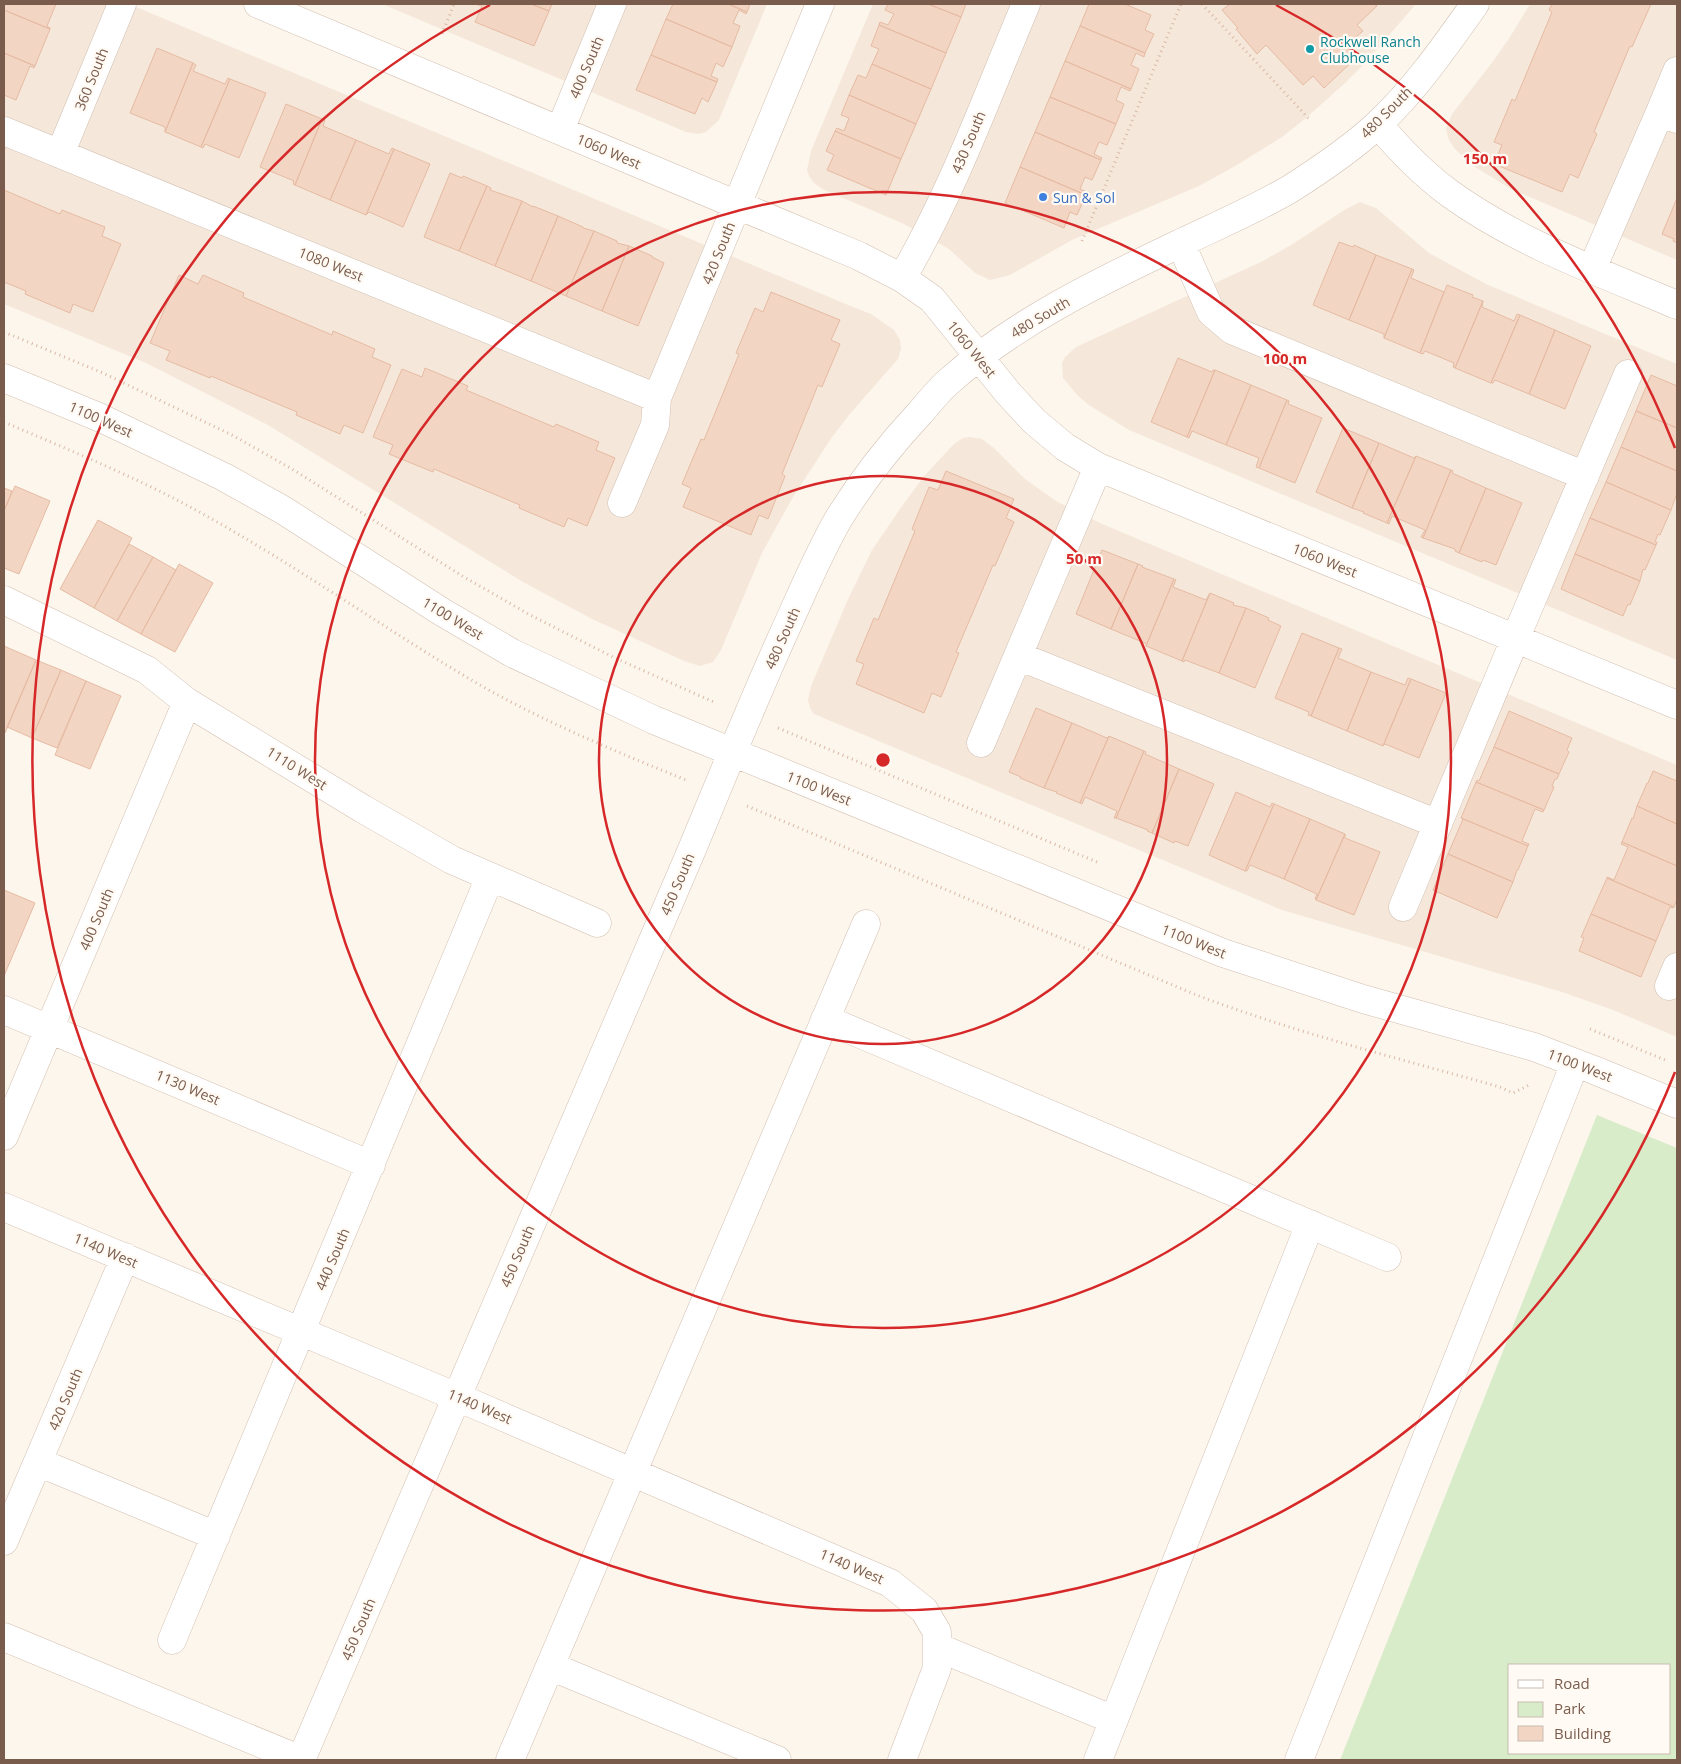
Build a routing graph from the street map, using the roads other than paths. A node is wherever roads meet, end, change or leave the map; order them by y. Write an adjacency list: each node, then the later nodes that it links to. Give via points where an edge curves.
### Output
1 (122, 4): 12 (street, 360 South)
2 (258, 4): 10 (street, 1060 West)
3 (612, 4): 10 (street, 400 South)
4 (820, 4): 13 (street, 420 South)
5 (1026, 4): 16 (street, 430 South, via 942,204)
6 (1475, 4): 9 (street, 480 South, via 1412,87)
7 (1677, 71): 8 (street)
8 (1669, 116): 15 (street)
9 (1378, 124): 14 (street, 480 South, via 1292,188); 15 (street, via 1411,161 1472,209 1525,240)
10 (560, 130): 13 (street, 1060 West)
11 (4, 131): 12 (street, 1080 West)
12 (60, 154): 21 (street, 1080 West)
13 (736, 206): 16 (street, 1060 West, via 859,256); 21 (street, 420 South)
14 (1181, 244): 18 (street, 480 South, via 1052,307); 23 (street, via 1211,312 1232,330)
15 (1592, 269): 17 (street)
16 (902, 278): 18 (street, 1060 West, via 932,299)
17 (1677, 304)
18 (980, 357): 22 (street, 1060 West, via 1034,421 1065,447); 31 (street, 480 South, via 947,384 897,438 839,520 808,580)
19 (1628, 374): 23 (street)
20 (4, 378): 31 (street, 1100 West, via 101,418 224,477 512,653 654,720)
21 (657, 398): 24 (street, 420 South, via 655,425)
22 (1098, 467): 26 (street, 1060 West); 27 (street)
23 (1585, 476): 26 (street)
24 (622, 504)
25 (4, 600): 28 (street, 1110 West, via 147,670)
26 (1516, 637): 29 (street, 1060 West); 32 (street)
27 (1018, 656): 30 (street); 32 (street)
28 (187, 702): 33 (street, 1110 West, via 371,814 452,860); 39 (street, 400 South)
29 (1677, 704)
30 (981, 743)
31 (732, 752): 40 (street, 1100 West, via 1223,953 1355,997 1534,1047); 49 (street, 450 South)
32 (1438, 824): 34 (street)
33 (490, 877): 35 (street, 1110 West); 43 (street, 440 South)
34 (1403, 907)
35 (597, 923)
36 (866, 924): 38 (street)
37 (4, 1010): 39 (street, 1130 West)
38 (825, 1019): 45 (street); 51 (street)
39 (49, 1029): 42 (street, 400 South); 43 (street, 1130 West)
40 (1575, 1063): 41 (street, 1100 West); 64 (street)
41 (1677, 1104)
42 (4, 1136)
43 (371, 1165): 48 (street, 440 South)
44 (4, 1207): 46 (street, 1140 West)
45 (1310, 1224): 47 (street); 58 (street)
46 (125, 1257): 48 (street, 1140 West); 50 (street, 420 South)
47 (1387, 1257)
48 (301, 1332): 49 (street, 1140 West); 52 (street, 440 South)
49 (457, 1396): 51 (street, 1140 West); 59 (street, 450 South)
50 (38, 1462): 52 (street); 53 (street, 420 South)
51 (633, 1472): 55 (street, 1140 West, via 890,1582 924,1610); 57 (street)
52 (216, 1536): 56 (street, 440 South)
53 (4, 1541)
54 (4, 1637): 59 (street)
55 (937, 1639): 58 (street); 62 (street, via 937,1668)
56 (172, 1640)
57 (550, 1666): 60 (street); 61 (street)
58 (1114, 1720): 63 (street)
59 (301, 1760)
60 (510, 1760)
61 (777, 1760)
62 (902, 1760)
63 (1098, 1760)
64 (1299, 1760)

